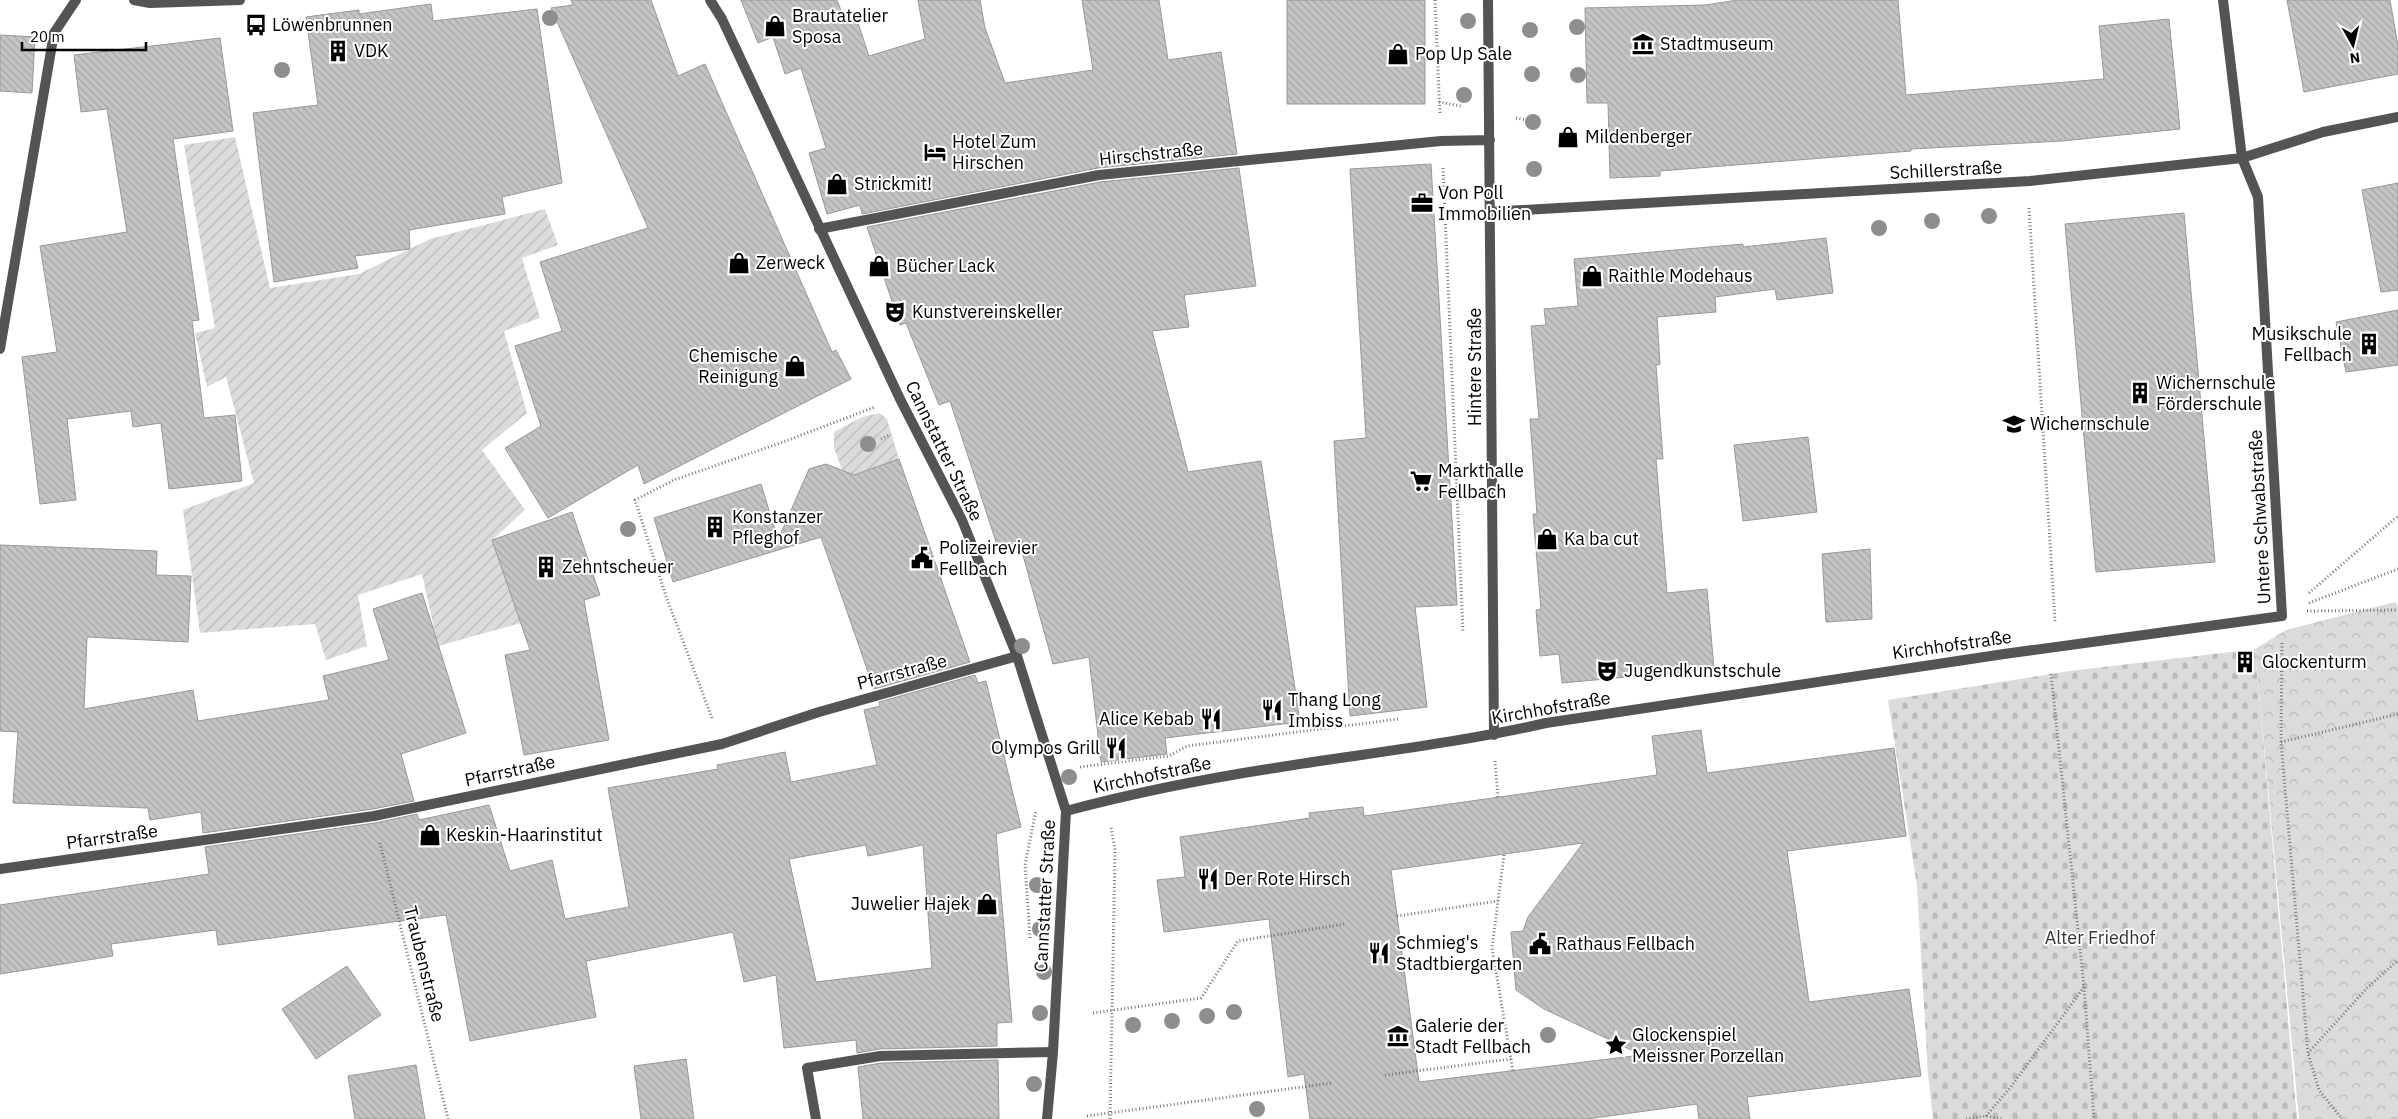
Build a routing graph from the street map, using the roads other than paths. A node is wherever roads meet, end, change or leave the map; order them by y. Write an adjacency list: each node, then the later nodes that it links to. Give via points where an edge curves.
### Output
1 (76, 0): 12 (street, via 54,33)
2 (134, 0): 3 (street, via 150,3)
3 (240, 0)
4 (710, 0): 11 (street, Cannstatter Straße, via 722,19)
5 (1488, 0): 8 (street, Hintere Straße)
6 (2223, 0): 9 (street, Untere Schwabstraße)
7 (2398, 117): 9 (street, Schillerstraße, via 2323,132)
8 (1490, 140): 10 (street, Hintere Straße); 11 (street, Hirschstraße, via 1441,141 1099,176)
9 (2242, 158): 10 (street, Schillerstraße, via 2030,181); 13 (street, Untere Schwabstraße, via 2258,197)
10 (1490, 212): 15 (street, Hintere Straße)
11 (819, 229): 14 (street, Cannstatter Straße, via 962,520)
12 (0, 349)
13 (2285, 614): 15 (street, Kirchhofstraße, via 1555,721)
14 (1017, 656): 16 (street, Cannstatter Straße); 17 (street, Pfarrstraße, via 818,712 722,744 374,816)
15 (1494, 735): 16 (street, Kirchhofstraße, via 1156,788)
16 (1066, 811): 18 (street, Cannstatter Straße)
17 (0, 869)
18 (1053, 1052): 19 (street, via 880,1056 807,1068); 20 (street, Cannstatter Straße)
19 (816, 1119)
20 (1047, 1119)

